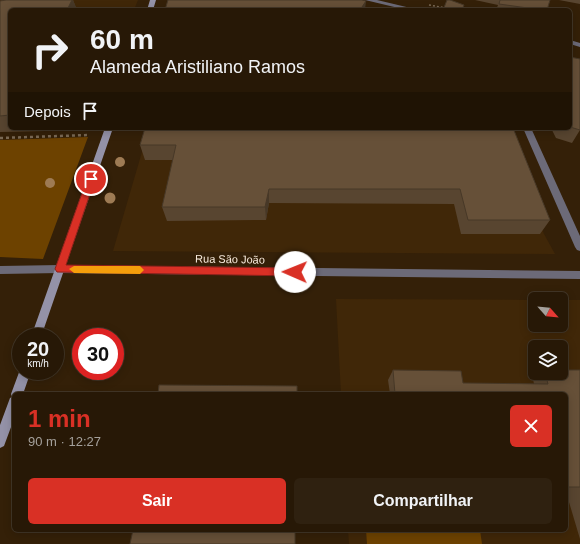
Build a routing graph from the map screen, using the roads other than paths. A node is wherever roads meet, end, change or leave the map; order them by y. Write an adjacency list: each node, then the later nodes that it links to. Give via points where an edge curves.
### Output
1 (368, 0): 2 (street)
2 (406, 8)
3 (528, 130): 5 (street)
4 (108, 131): 6 (main road)
5 (580, 247)
6 (60, 269): 7 (street, Rua São João); 8 (street, Rua São João); 9 (main road)
7 (0, 270)
8 (580, 275)
9 (39, 328)
10 (22, 380): 11 (main road)
11 (18, 392)
12 (12, 408): 13 (main road)
13 (0, 442)

